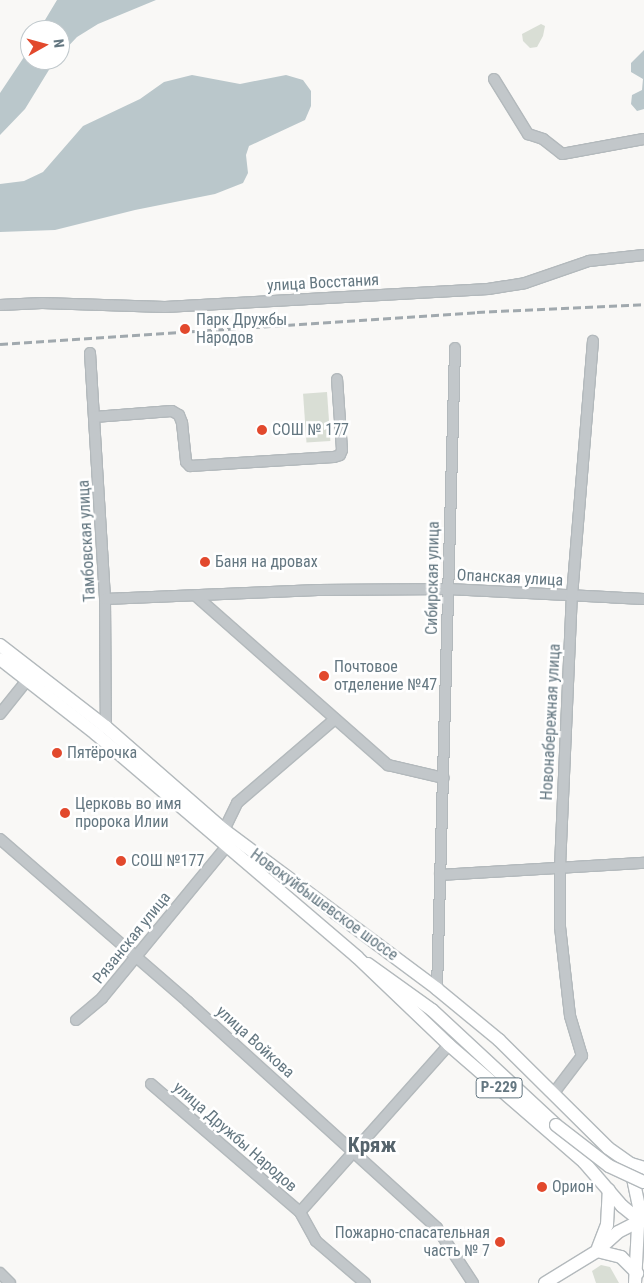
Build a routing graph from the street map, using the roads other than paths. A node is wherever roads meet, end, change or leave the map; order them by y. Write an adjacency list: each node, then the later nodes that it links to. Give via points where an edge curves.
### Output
1 (494, 78): 2 (street, via 528,134 543,139 562,154)
2 (644, 139)
3 (644, 255): 4 (street, улица Восстания, via 589,261 525,283 488,288 138,308 42,303)
4 (0, 306)
5 (593, 341): 12 (street, Новонабережная улица)
6 (455, 348): 10 (street, Сибирская улица)
7 (90, 353): 9 (street, Тамбовская улица)
8 (337, 379): 9 (street, via 342,450 334,457 190,466 186,462 182,423 179,415 172,411)
9 (94, 417): 13 (street, Тамбовская улица)
10 (448, 589): 11 (street, Опанская улица, via 318,590); 12 (street, Опанская улица); 21 (street, Сибирская улица)
11 (196, 596): 13 (street, Опанская улица); 19 (street)
12 (572, 596): 14 (street, Опанская улица); 26 (street, Новонабережная улица)
13 (105, 599): 20 (street, Тамбовская улица)
14 (644, 599)
15 (0, 645): 20 (main road, Новокуйбышевское шоссе)
16 (0, 659): 17 (main road, Новокуйбышевское шоссе)
17 (28, 679): 18 (street); 24 (main road, Новокуйбышевское шоссе)
18 (0, 714)
19 (336, 719): 21 (street, via 388,765); 22 (street, via 237,803)
20 (106, 727): 22 (main road, Новокуйбышевское шоссе)
21 (444, 778): 27 (street, Сибирская улица)
22 (224, 830): 30 (main road, Новокуйбышевское шоссе)
23 (0, 839): 28 (street, улица Войкова)
24 (226, 848): 28 (street, Рязанская улица); 29 (main road, Новокуйбышевское шоссе)
25 (644, 863): 26 (street)
26 (560, 867): 27 (street); 34 (street, Новонабережная улица, via 560,927 569,1006 582,1056)
27 (440, 875): 30 (street, Сибирская улица)
28 (136, 956): 31 (street, Рязанская улица, via 102,998); 36 (street, улица Войкова)
29 (357, 957): 32 (main road, Новокуйбышевское шоссе / Р-229); 40 (main road, Новокуйбышевское шоссе, bridge, via 432,1010 556,1124 609,1166)
30 (437, 989): 34 (main road, Новокуйбышевское шоссе, via 498,1040)
31 (76, 1020)
32 (449, 1045): 36 (street, улица Дружбы Народов); 38 (main road, Новокуйбышевское шоссе / Р-229)
33 (151, 1084): 42 (street, улица Дружбы Народов)
34 (553, 1094): 35 (main road, Новокуйбышевское шоссе)
35 (608, 1148): 37 (main road, Новокуйбышевское шоссе); 38 (main road, via 604,1160)
36 (354, 1149): 42 (street, улица Дружбы Народов); 50 (street, улица Войкова, via 440,1231)
37 (631, 1164): 39 (main road, Новокуйбышевское шоссе); 43 (main road)
38 (588, 1166): 41 (main road, Новокуйбышевское шоссе / Р-229)
39 (644, 1168)
40 (644, 1182)
41 (609, 1190): 43 (main road, Новокуйбышевское шоссе / Р-229); 44 (main road, via 607,1226)
42 (300, 1212): 49 (street, улица Дружбы Народов, via 316,1241)
43 (642, 1217): 44 (main road, via 618,1232); 47 (main road)
44 (597, 1252): 47 (main road, via 621,1257); 51 (main road)
45 (644, 1261): 47 (main road)
46 (0, 1273): 48 (street)
47 (636, 1278)
48 (10, 1283)
49 (365, 1283)
50 (473, 1283)
51 (545, 1283)

